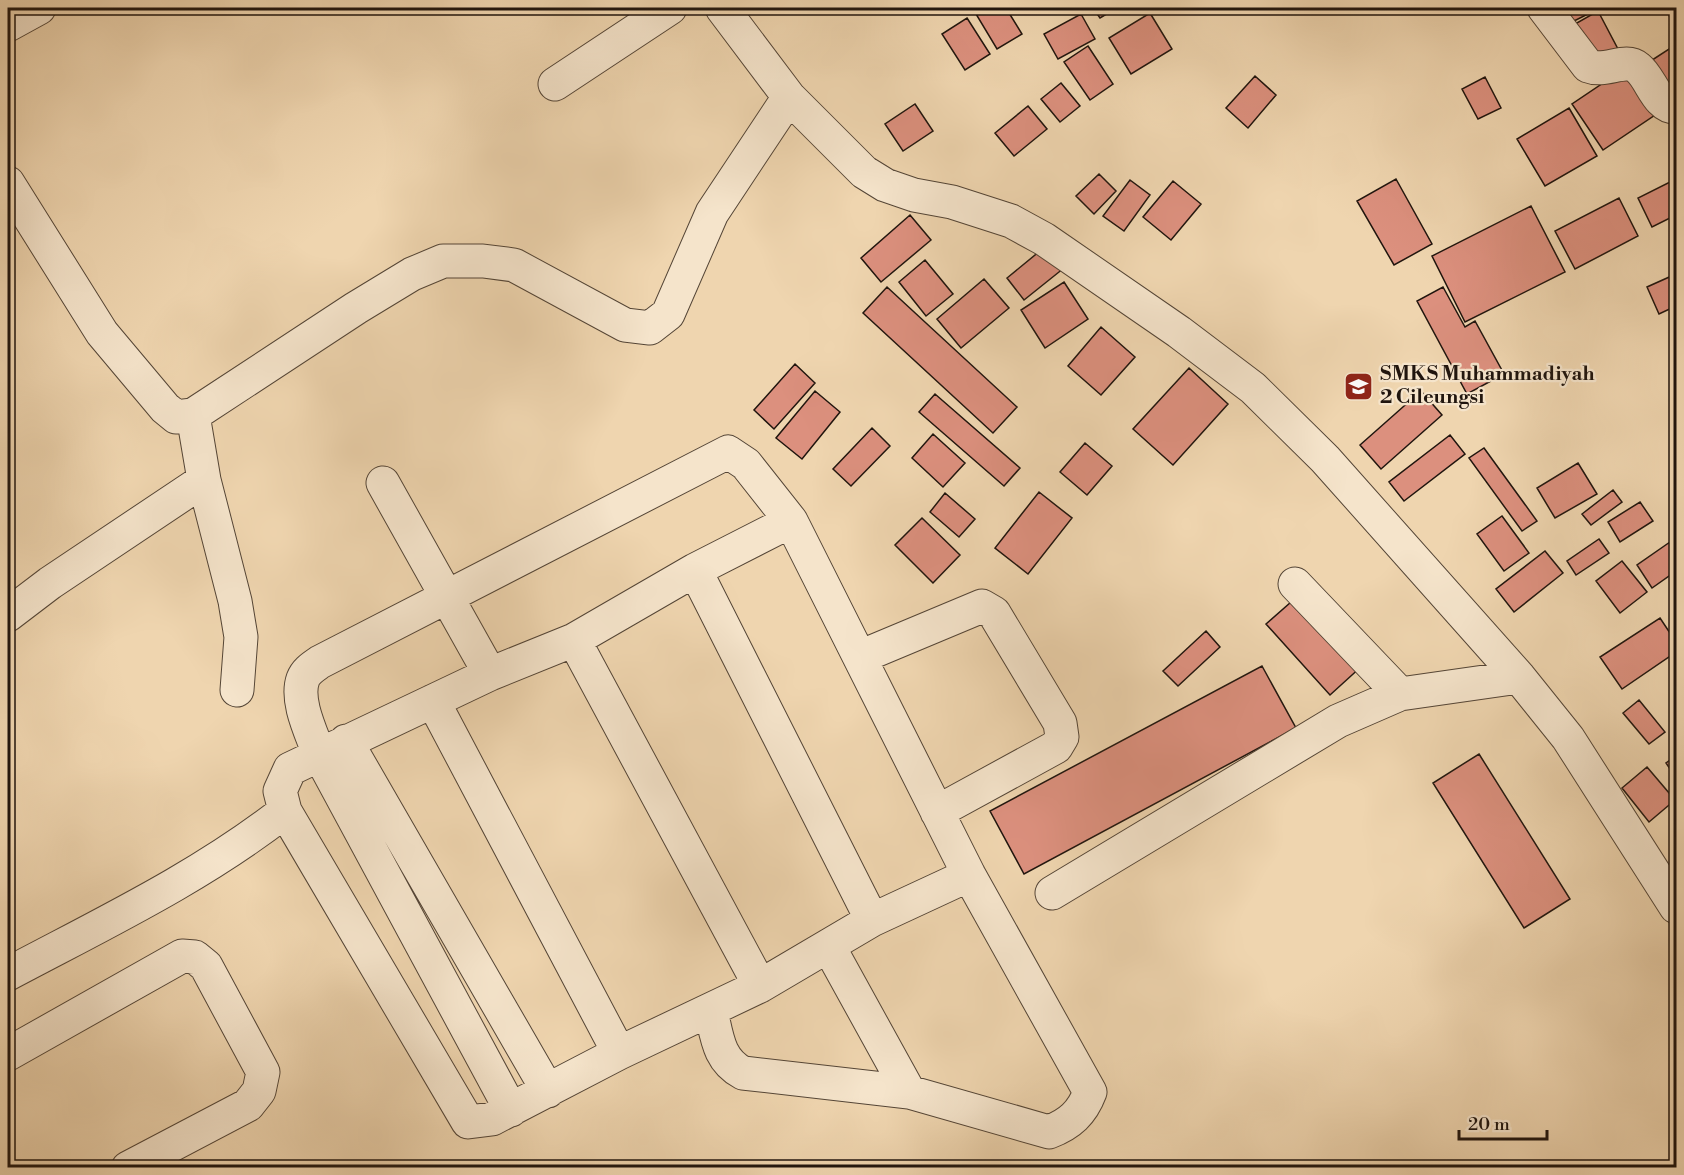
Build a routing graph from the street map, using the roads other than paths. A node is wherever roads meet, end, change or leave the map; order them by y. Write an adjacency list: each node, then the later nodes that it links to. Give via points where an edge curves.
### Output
1 (39, 8): 5 (street)
2 (670, 8): 6 (street)
3 (722, 8): 7 (street)
4 (1544, 8): 8 (street, via 1588,66 1599,70 1629,63 1639,68 1665,104)
5 (8, 25)
6 (555, 84)
7 (789, 97): 10 (street, via 712,213 668,314 650,328 625,325 514,265 443,261 412,274 356,308); 21 (street, via 864,172 885,185 914,195 952,202 1011,221 1044,239 1253,388 1325,459)
8 (1677, 107)
9 (8, 183): 10 (street, via 102,333 165,408 176,417)
10 (193, 415): 11 (street)
11 (204, 480): 17 (street); 22 (street, via 241,637)
12 (382, 483): 16 (street)
13 (791, 521): 14 (street); 16 (street, via 746,464 728,452); 19 (street)
14 (695, 570): 18 (street); 31 (street)
15 (1295, 584): 23 (street)
16 (448, 599): 20 (street); 25 (street, via 308,671 302,680 303,703)
17 (8, 615)
18 (574, 640): 20 (street); 34 (street)
19 (860, 657): 27 (street); 27 (street, via 982,606 994,613 1060,723 1062,736 1056,747)
20 (490, 674): 24 (street)
21 (1519, 677): 23 (street); 30 (street, via 1568,738)
22 (237, 690)
23 (1400, 694): 29 (street, via 1338,722)
24 (433, 700): 25 (street); 36 (street)
25 (332, 748): 26 (street, via 290,769 280,791); 38 (street); 40 (street)
26 (285, 811): 33 (street, via 236,848); 40 (street, via 468,1122 492,1119)
27 (938, 812): 28 (street)
28 (969, 875): 31 (street); 39 (street, via 1090,1092 1085,1106 1072,1120 1049,1132)
29 (1052, 893)
30 (1677, 907)
31 (872, 920): 32 (street)
32 (829, 947): 34 (street); 39 (street)
33 (8, 974)
34 (760, 986): 35 (street)
35 (711, 1011): 36 (street); 39 (street, via 725,1059 743,1073)
36 (619, 1053): 38 (street)
37 (8, 1054): 41 (street, via 182,956 195,957 206,966 262,1072 259,1091 248,1105)
38 (548, 1091): 40 (street)
39 (909, 1092)
40 (511, 1110)
41 (128, 1167)

